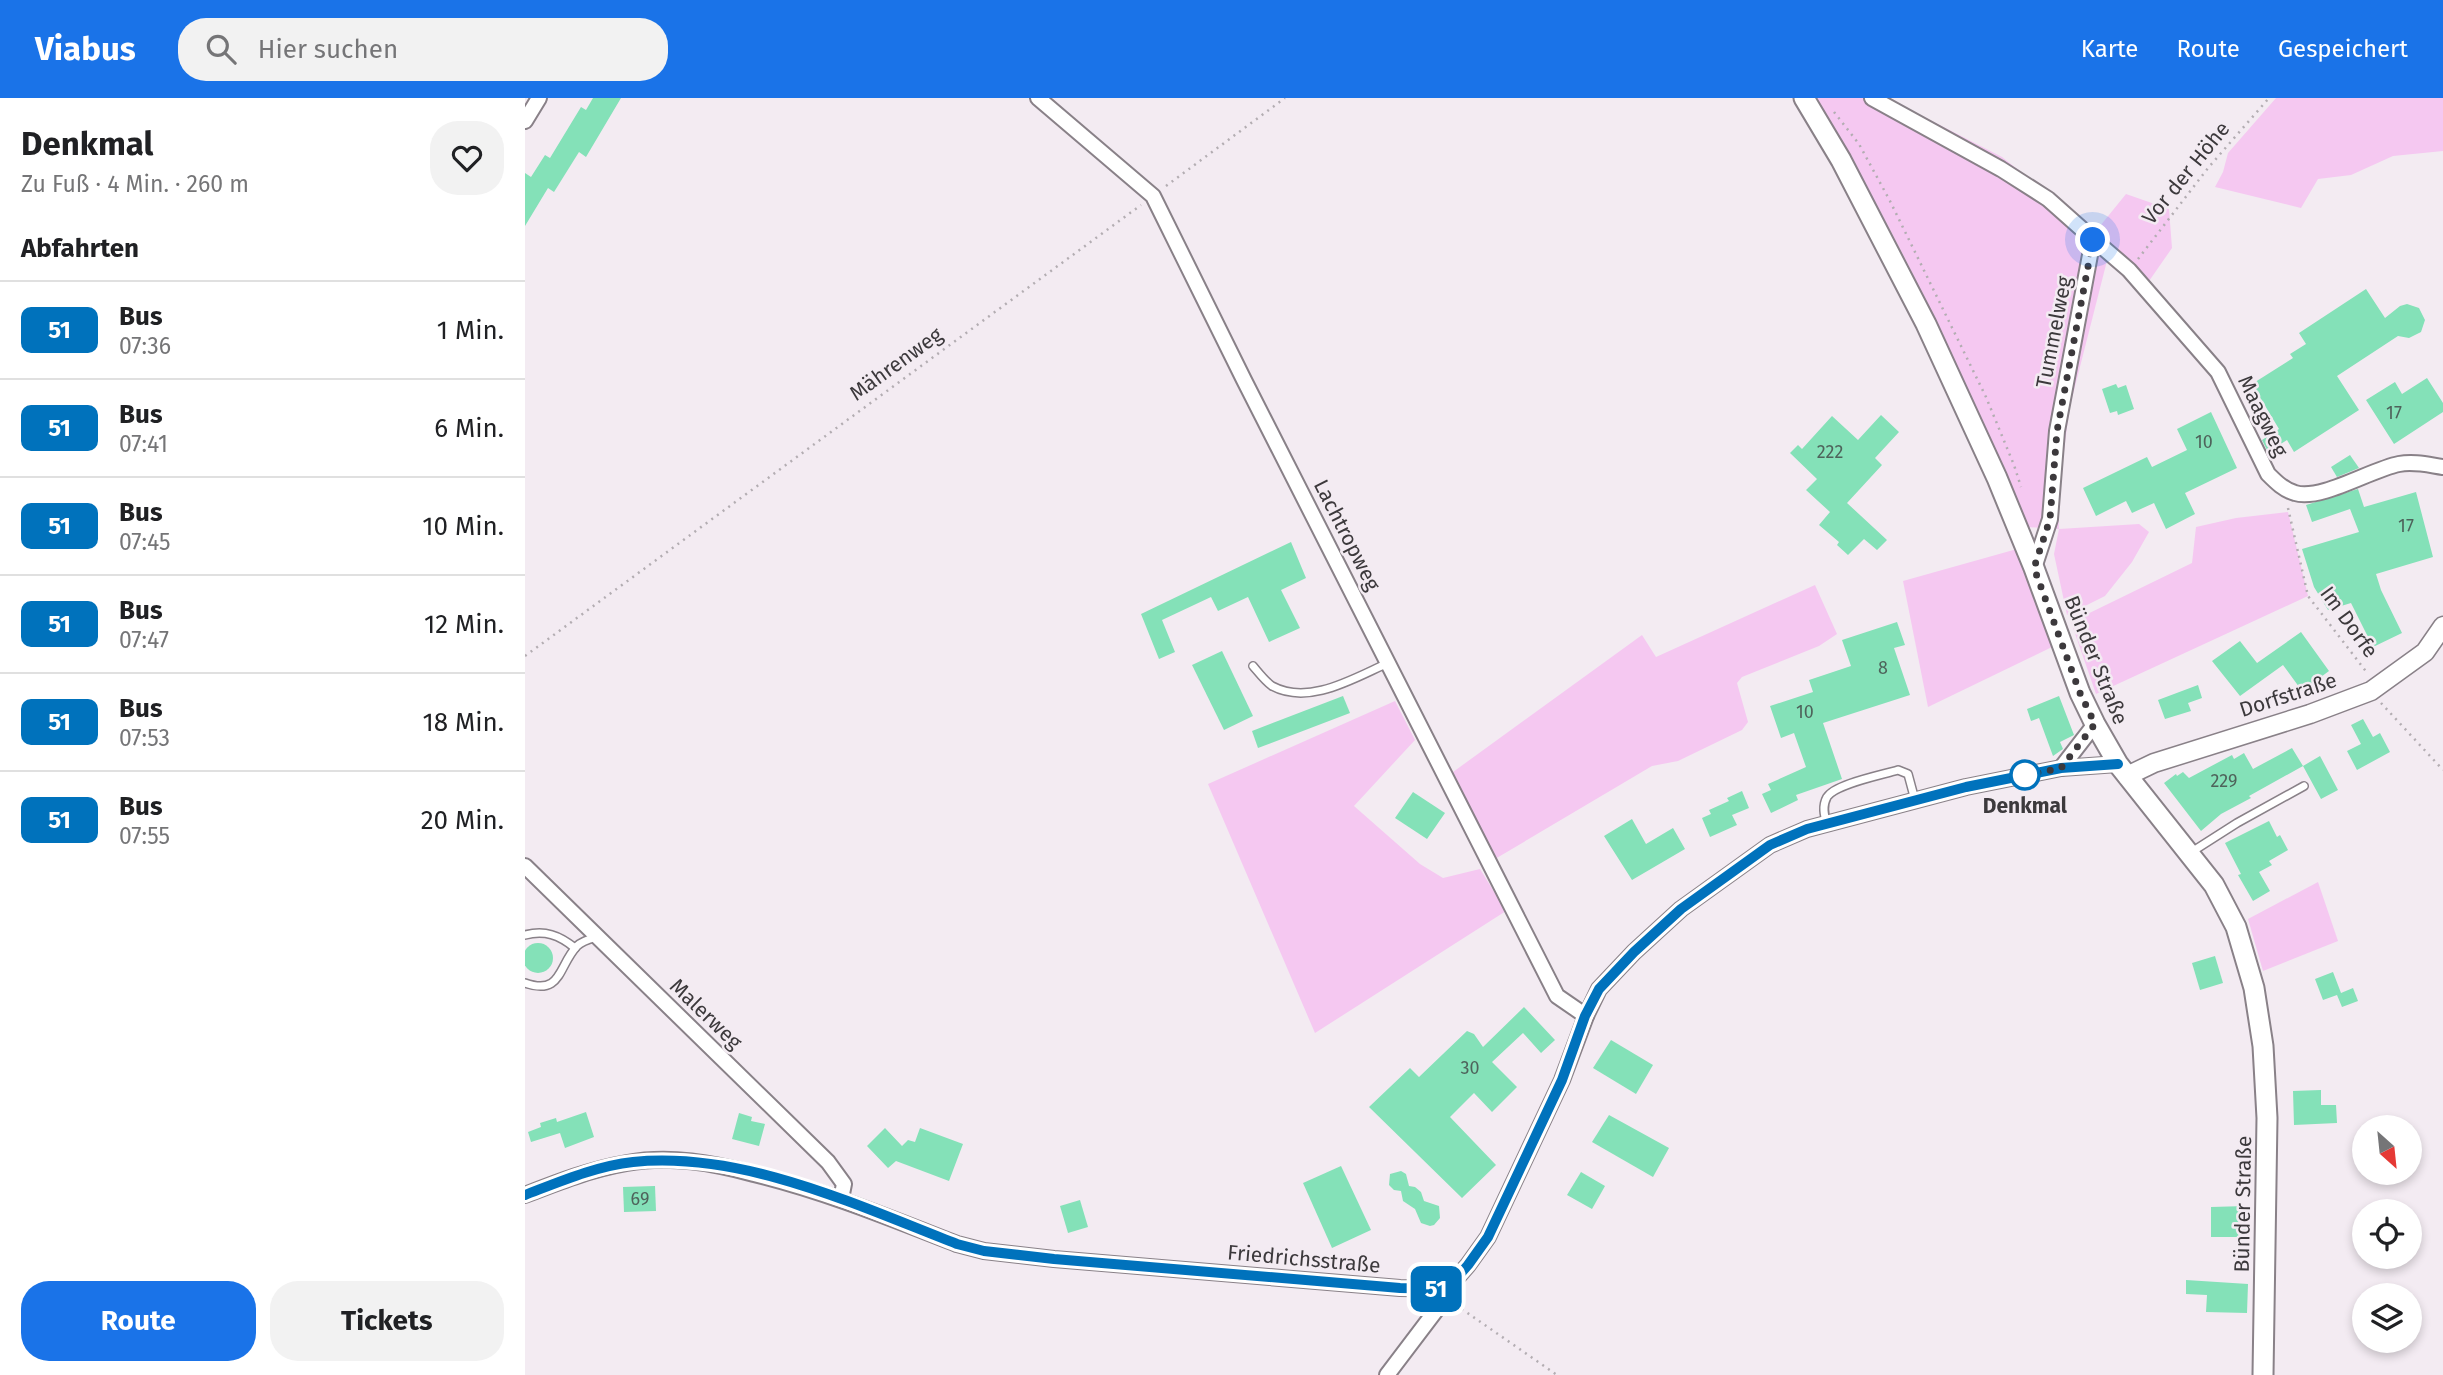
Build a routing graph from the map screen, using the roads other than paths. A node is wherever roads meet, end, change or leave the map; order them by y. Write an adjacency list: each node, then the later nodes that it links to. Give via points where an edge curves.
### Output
1 (539, 98): 5 (street)
2 (1038, 98): 10 (street, Lachtropweg, via 1153,196)
3 (1804, 98): 8 (main road, Bünder Straße, via 1926,324)
4 (1872, 98): 6 (street, via 2048,199)
5 (525, 121)
6 (2093, 240): 7 (street, Maagweg, via 2129,270 2218,372 2268,474 2290,490 2297,494 2322,492 2400,464); 8 (street, Tummelweg, via 2057,431 2050,519)
7 (2443, 467)
8 (2034, 568): 12 (main road, Bünder Straße)
9 (2443, 626): 14 (street, Dorfstraße, via 2424,652 2374,689 2311,714)
10 (1389, 663): 11 (lane, via 1316,692 1290,693 1270,685); 24 (street, Lachtropweg, via 1557,996)
11 (1252, 666)
12 (2095, 724): 13 (street); 14 (main road, Bünder Straße)
13 (2061, 768): 14 (street); 16 (street)
14 (2122, 770): 18 (main road, Bünder Straße)
15 (2304, 786): 18 (lane)
16 (1915, 800): 17 (street); 17 (lane, via 1908,774 1898,770 1833,790 1825,800)
17 (1827, 824): 24 (street, via 1770,845 1681,909 1599,989)
18 (2189, 854): 29 (main road, Bünder Straße, via 2214,885 2236,927 2254,988 2263,1046 2267,1118)
19 (525, 866): 21 (street, Malerweg)
20 (525, 935): 22 (lane, via 552,934)
21 (597, 937): 22 (lane); 26 (street, Malerweg, via 828,1162 844,1184)
22 (575, 948): 23 (lane, via 557,980 544,987)
23 (525, 983)
24 (1585, 1016): 27 (street, via 1562,1080 1493,1226)
25 (525, 1195): 26 (street, Friedrichsstraße, via 603,1168 670,1160 707,1162)
26 (841, 1199): 27 (street, Friedrichsstraße, via 984,1251)
27 (1445, 1292): 28 (street)
28 (1387, 1375)
29 (2263, 1375)

